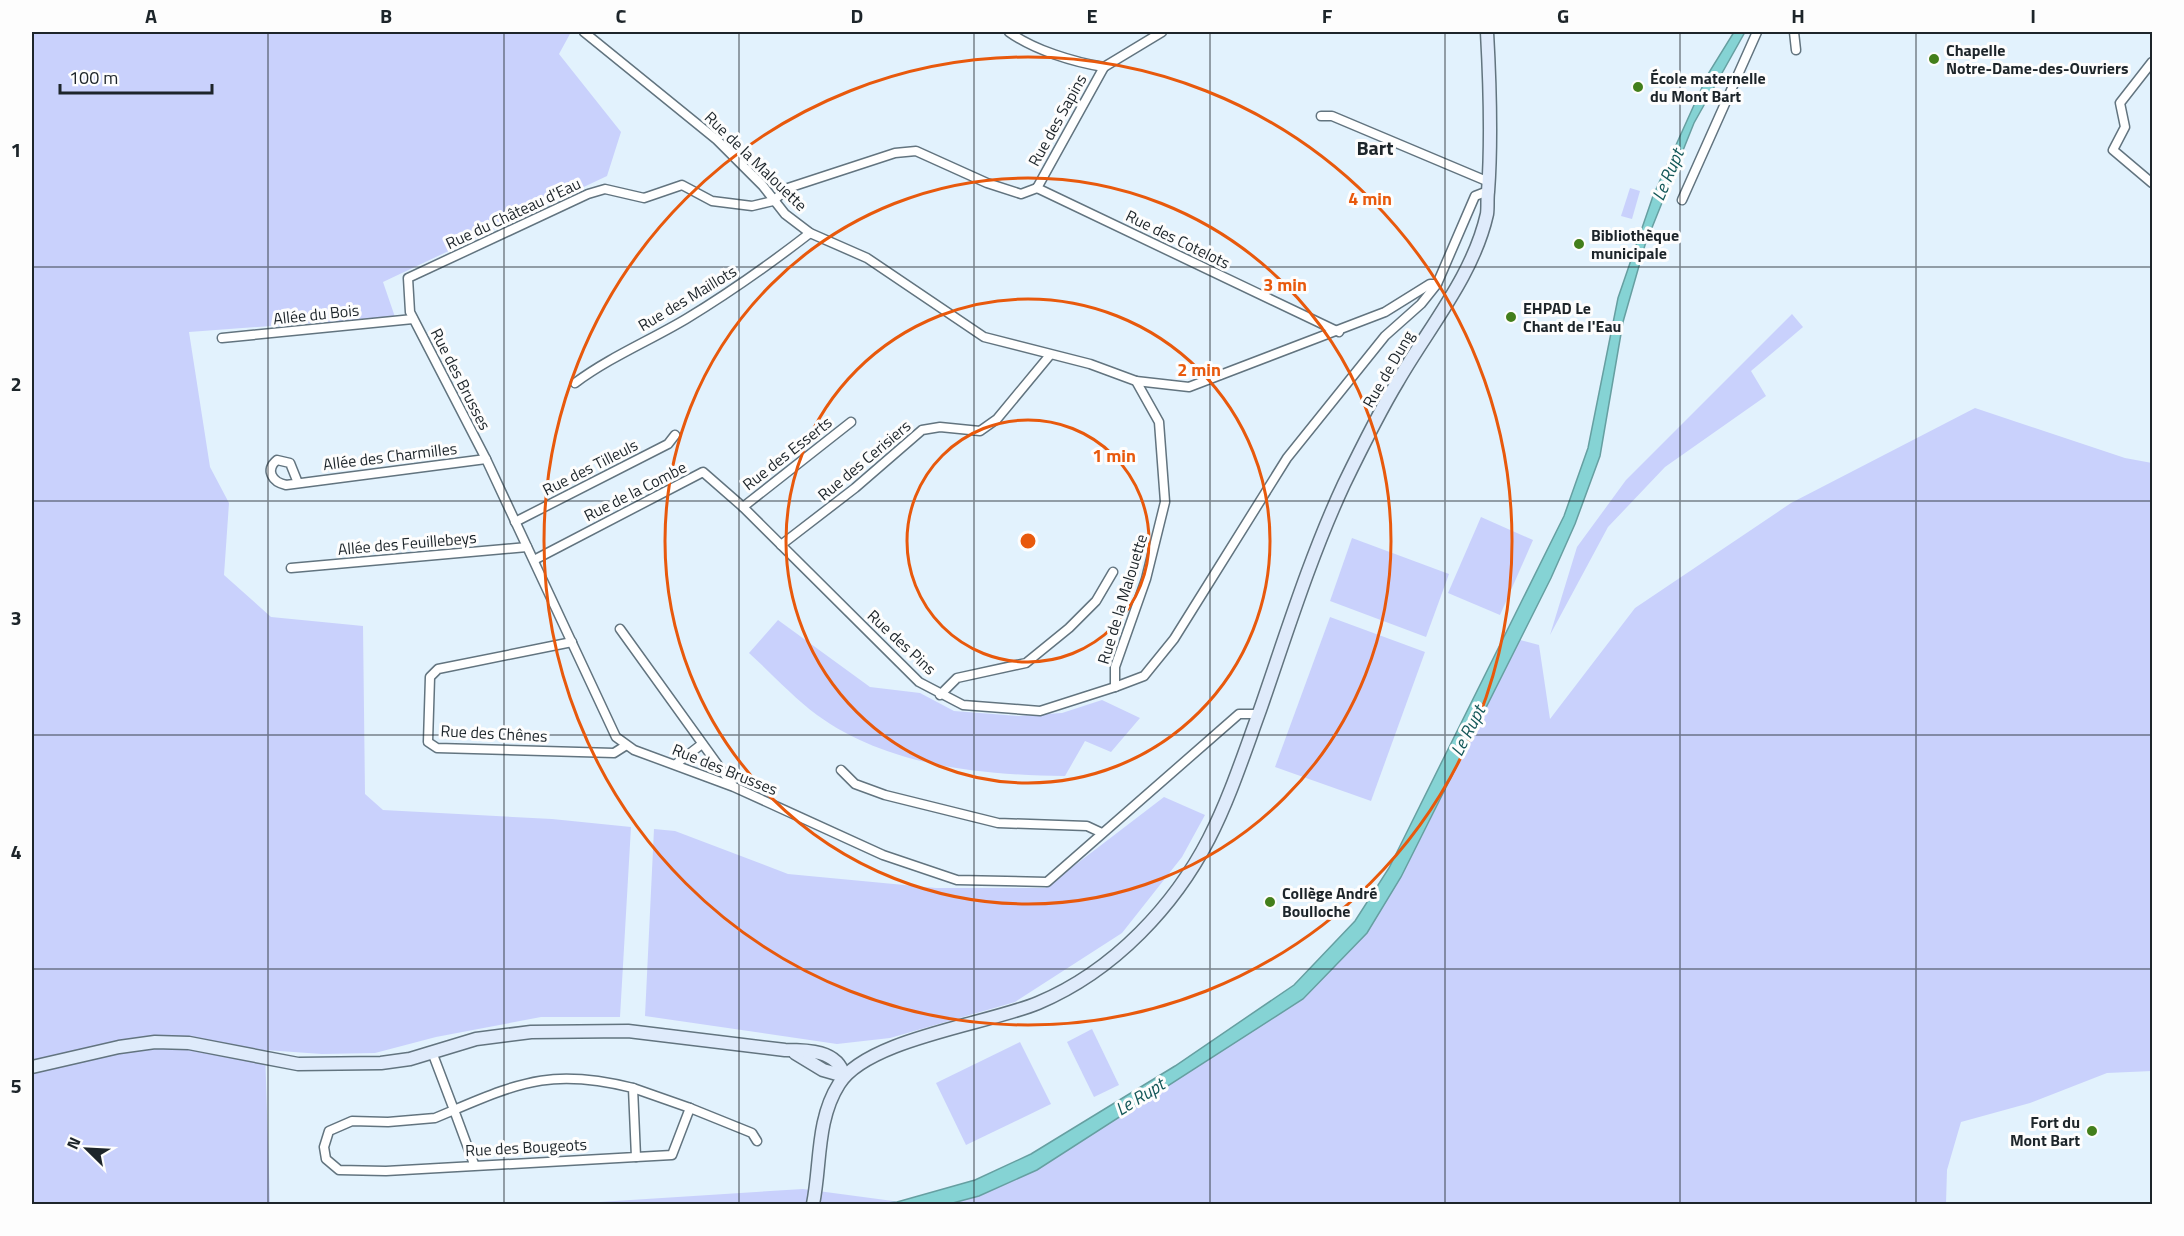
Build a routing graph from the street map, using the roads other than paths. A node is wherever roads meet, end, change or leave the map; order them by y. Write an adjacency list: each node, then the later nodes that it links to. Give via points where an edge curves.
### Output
1 (584, 32): 15 (street, Rue de la Malouette, via 717,141)
2 (1009, 32): 9 (street, Rue des Sapins, via 1019,39)
3 (1162, 32): 9 (street, Rue des Sapins)
4 (1487, 32): 12 (main road, Rue de Dung, via 1491,102)
5 (1757, 32): 14 (street)
6 (1794, 32): 7 (street)
7 (1796, 50)
8 (2152, 62): 11 (street, via 2120,103 2125,127 2113,150)
9 (1104, 68): 13 (street, Rue des Sapins)
10 (1321, 116): 12 (street, via 1332,116)
11 (2152, 183)
12 (1488, 186): 18 (street, Rue de la Malouette, via 1475,196); 40 (main road, Rue de Dung, via 1487,213 1464,274 1397,382 1342,489)
13 (1037, 188): 15 (street, Rue du Château d'Eau, via 1021,194 916,151 895,153 788,188); 20 (street, Rue des Cotelots)
14 (1682, 200)
15 (773, 201): 16 (street, Rue de la Malouette); 17 (street, Rue du Château d'Eau, via 752,206 712,201 682,185 644,198 605,189)
16 (810, 233): 22 (street, Rue de la Malouette, via 867,258 984,337); 24 (street, Rue des Maillots, via 768,266 685,319)
17 (408, 278): 19 (street, Rue des Brusses)
18 (1437, 284): 20 (street, via 1430,284 1385,312); 38 (street, Rue de la Malouette, via 1421,304 1384,336 1287,459 1174,639 1144,676)
19 (413, 319): 21 (street, Allée du Bois); 27 (street, Rue des Brusses)
20 (1339, 332): 23 (street, via 1189,387)
21 (222, 338)
22 (1050, 354): 23 (street, Rue de la Malouette); 31 (street, Rue des Cerisiers, via 997,419 980,431 922,429)
23 (1136, 381): 38 (street, Rue de la Malouette, via 1159,422 1165,502 1146,579 1115,668)
24 (575, 383)
25 (851, 422): 29 (street, Rue des Esserts)
26 (675, 435): 30 (street, Rue des Tilleuls, via 669,444)
27 (486, 459): 28 (street, Allée des Charmilles); 30 (street, Rue des Brusses)
28 (298, 483)
29 (743, 507): 31 (street, Rue des Pins); 33 (street, Rue de la Combe, via 703,472)
30 (515, 522): 32 (street, Rue des Brusses)
31 (781, 545): 39 (street, Rue des Pins, via 919,682)
32 (527, 547): 33 (street, Rue des Brusses); 34 (street, Allée des Feuillebeys)
33 (534, 560): 37 (street, Rue des Brusses)
34 (291, 568)
35 (1113, 572): 39 (street, via 1096,601 1026,663 957,678)
36 (620, 629): 41 (street)
37 (572, 642): 42 (street, Rue des Brusses, via 616,737); 42 (street, Rue des Chênes, via 438,669 430,677 428,742 437,748 614,753)
38 (1115, 687): 39 (street, Rue des Pins, via 1040,711 963,705)
39 (940, 694)
40 (1258, 714): 46 (street, Rue des Brusses, via 1239,714); 49 (main road, Rue de Dung, via 1239,774 1201,854 1172,898 1118,952 1076,984 1037,1004 892,1048)
41 (702, 744): 43 (street); 45 (street)
42 (625, 746): 43 (street, Rue des Brusses)
43 (676, 764): 45 (street, Rue des Brusses)
44 (841, 770): 46 (street, via 855,784 885,795 987,820 1087,826)
45 (734, 786): 46 (street, Rue des Brusses, via 882,855 957,880 1047,882)
46 (1102, 833)
47 (432, 1052): 48 (main road, via 381,1063 298,1064 189,1042 154,1042); 49 (main road, via 495,1035 617,1031 785,1050 806,1057 834,1075); 52 (street)
48 (32, 1067)
49 (844, 1076): 56 (main road, via 827,1107)
50 (633, 1088): 51 (street, Rue des Bougeots); 52 (street, Rue des Bougeots, via 596,1079 546,1078 500,1090); 54 (street)
51 (690, 1108): 53 (street, Rue des Bougeots, via 752,1133); 54 (street, Rue des Bougeots, via 672,1155)
52 (454, 1110): 55 (street); 55 (street, Rue des Bougeots, via 435,1118 352,1121 329,1131 324,1147 326,1159 339,1170 386,1171)
53 (757, 1141)
54 (636, 1157): 55 (street, Rue des Bougeots)
55 (474, 1164)
56 (814, 1200)

